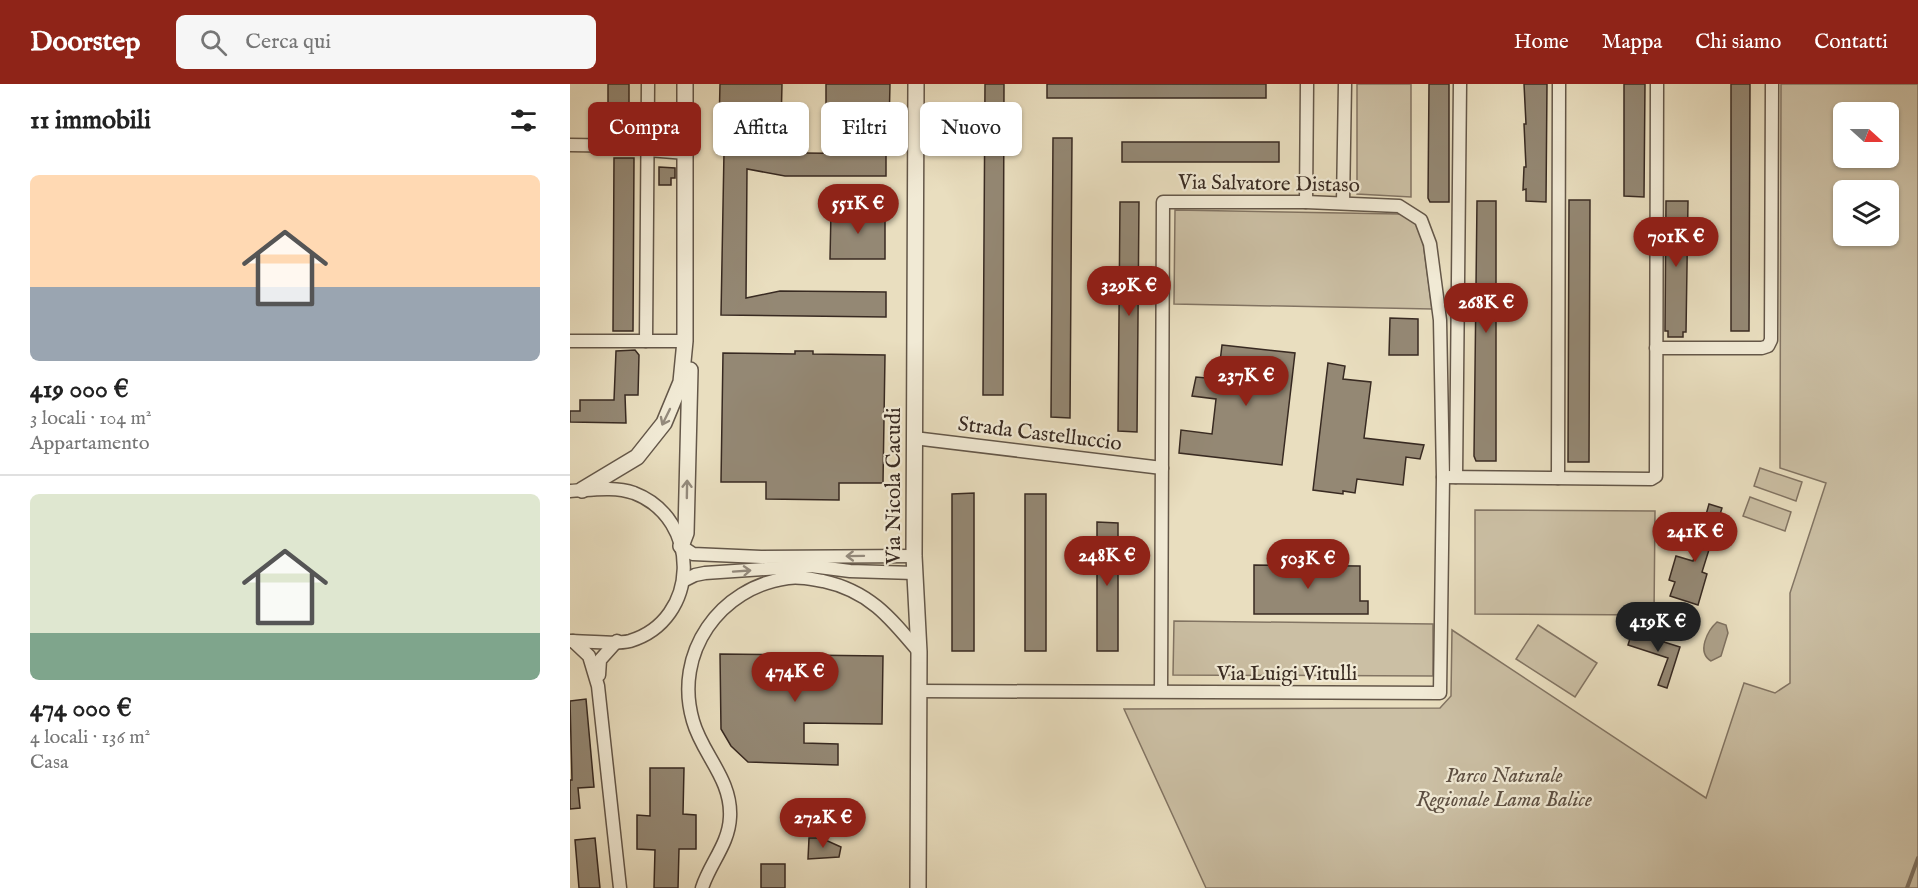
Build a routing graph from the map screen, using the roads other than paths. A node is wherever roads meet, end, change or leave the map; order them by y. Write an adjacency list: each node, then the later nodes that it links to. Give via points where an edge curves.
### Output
1 (648, 84): 10 (street)
2 (685, 84): 11 (street)
3 (916, 84): 22 (street, Via Nicola Cacudi)
4 (1307, 84): 16 (street)
5 (1345, 84): 17 (street)
6 (1460, 84): 24 (street)
7 (1559, 84): 25 (street)
8 (1657, 84): 21 (street)
9 (1772, 84): 21 (street, via 1771,340 1762,348)
10 (648, 102)
11 (685, 102)
12 (570, 145): 13 (street)
13 (588, 145)
14 (648, 156): 19 (street)
15 (686, 156): 20 (street)
16 (1306, 202): 17 (street, Via Salvatore Distaso); 23 (street, Via Salvatore Distaso, via 1163,202)
17 (1343, 203): 24 (street, Via Salvatore Distaso, via 1399,206 1421,220 1440,320)
18 (570, 341): 19 (street)
19 (646, 341): 20 (street)
20 (685, 341): 26 (street, one-way to 26, via 681,382 664,423 637,458); 27 (street, one-way to 20, via 686,533 690,376)
21 (1656, 348): 25 (street, via 1656,477)
22 (914, 438): 23 (street, Strada Castelluccio); 28 (street, Via Nicola Cacudi)
23 (1162, 468): 36 (street, Via Salvatore Distaso)
24 (1449, 477): 25 (street); 36 (street, Via Luigi Vitulli, via 1440,693)
25 (1558, 478)
26 (576, 490): 27 (street, via 612,489 634,494 674,523)
27 (681, 546): 28 (street, one-way to 27, via 762,557 693,554); 30 (street)
28 (914, 556): 29 (street, Via Nicola Cacudi)
29 (914, 573): 30 (street, one-way to 29, via 705,573 811,566 850,572); 33 (street, Via Nicola Cacudi)
30 (685, 580): 32 (street, via 662,622 629,641)
31 (572, 641): 32 (street); 34 (street, via 589,656)
32 (617, 641): 34 (street, via 600,660)
33 (919, 652): 35 (street, Via Nicola Cacudi); 38 (street, via 894,622 851,588 800,577 767,581 741,593 715,616 698,641 688,680 692,720 722,777 730,817 725,841)
34 (598, 686): 37 (street)
35 (919, 691): 36 (street, Via Luigi Vitulli); 39 (street, Via Nicola Cacudi)
36 (1161, 692)
37 (620, 888)
38 (702, 888)
39 (918, 888)

